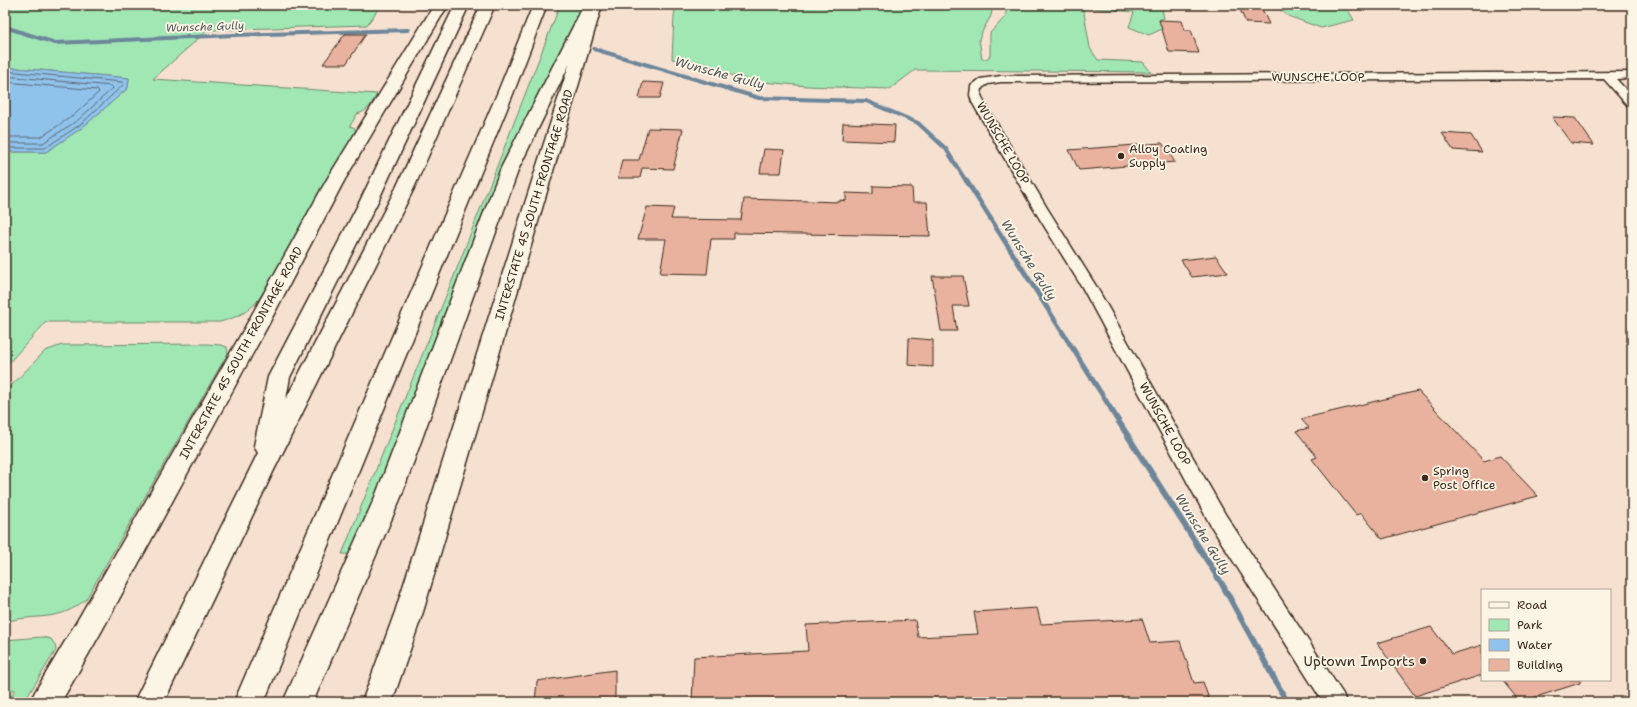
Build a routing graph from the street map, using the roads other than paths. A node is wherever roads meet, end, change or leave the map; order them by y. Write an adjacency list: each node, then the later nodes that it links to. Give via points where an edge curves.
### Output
1 (441, 5): 11 (main road, INTERSTATE 45 SOUTH FRONTAGE ROAD, via 335,181 248,343)
2 (462, 5): 10 (main road, via 369,201 279,377)
3 (488, 5): 10 (main road, via 406,188)
4 (540, 5): 13 (main road)
5 (591, 5): 14 (main road, via 510,168 388,497)
6 (595, 5): 15 (main road, INTERSTATE 45 SOUTH FRONTAGE ROAD, via 409,612)
7 (1607, 75): 8 (street, WUNSCHE LOOP); 9 (street); 16 (street, WUNSCHE LOOP, via 1001,79 984,81 976,87 974,92 978,102 1088,286 1218,520)
8 (1632, 76)
9 (1632, 102)
10 (261, 472): 12 (main road)
11 (45, 702)
12 (149, 702)
13 (249, 702)
14 (298, 702)
15 (377, 702)
16 (1335, 702)

